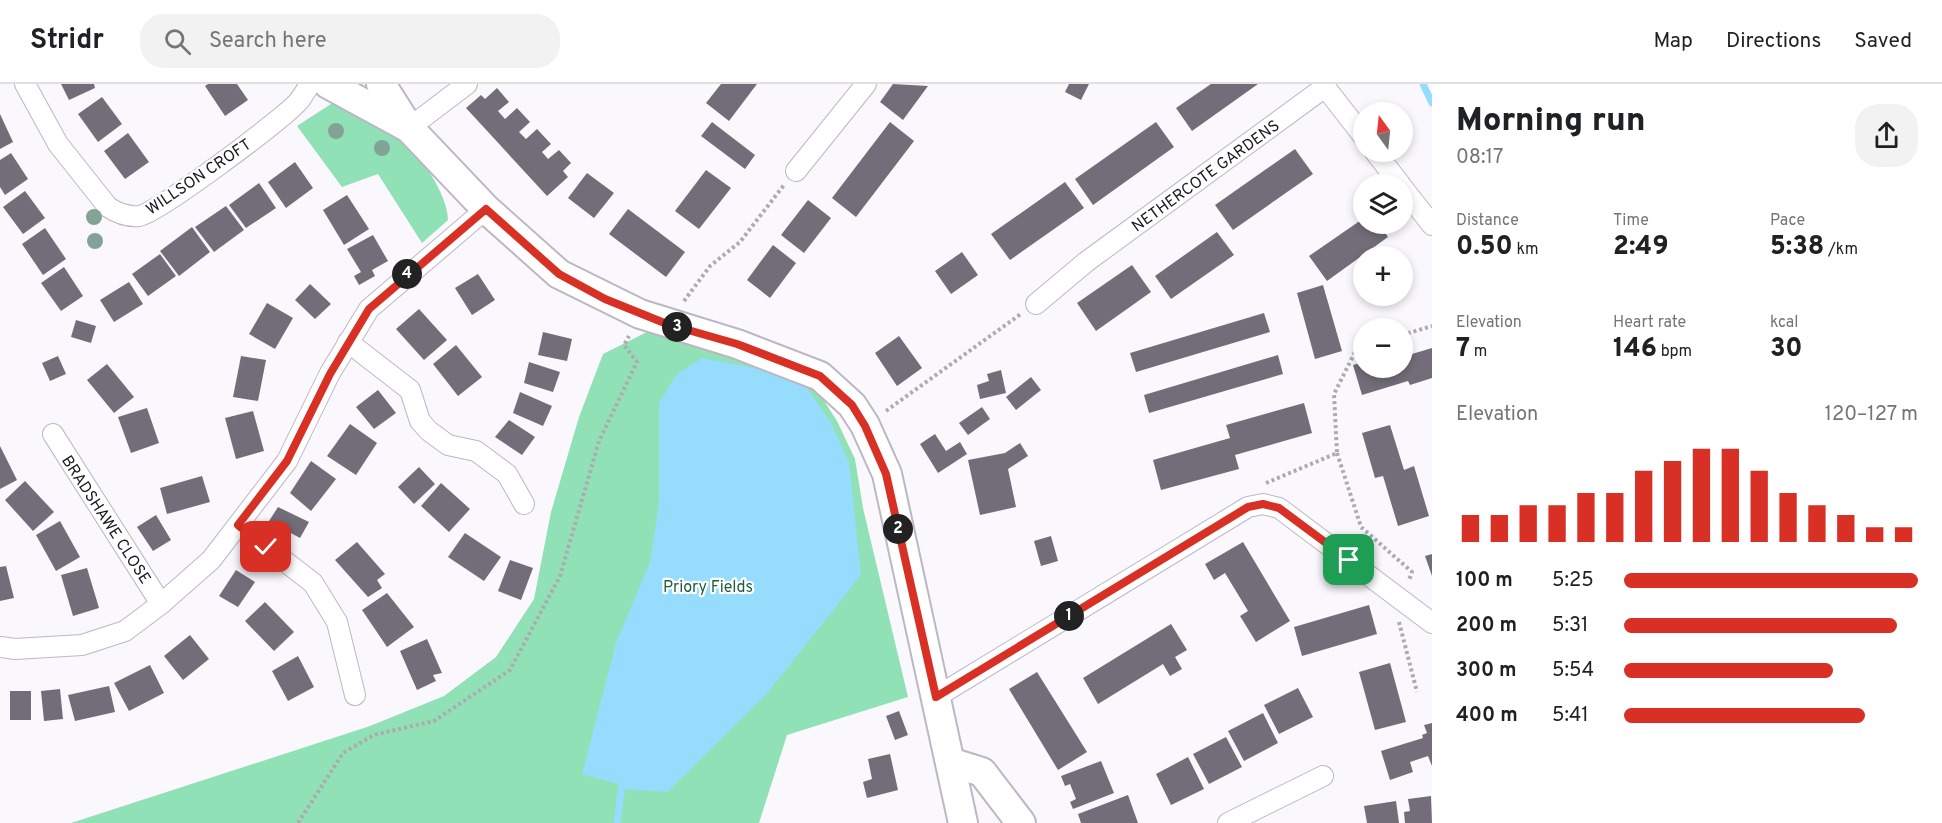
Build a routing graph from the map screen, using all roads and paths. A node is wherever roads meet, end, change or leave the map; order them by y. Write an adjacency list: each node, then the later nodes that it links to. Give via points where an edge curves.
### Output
1 (25, 84): 2 (street, WILLSON CROFT, via 58,144 108,207 138,216 149,213 273,124 298,102)
2 (310, 84)
3 (328, 84): 8 (street)
4 (381, 84): 8 (street)
5 (466, 84): 8 (street)
6 (866, 84): 10 (street)
7 (1353, 123): 15 (street, NETHERCOTE GARDENS, via 1325,87 1086,262)
8 (409, 128): 13 (street)
9 (1383, 162): 11 (street)
10 (796, 171): 17 (path, via 740,242 710,266)
11 (1392, 174)
12 (1413, 201): 14 (street)
13 (486, 209): 16 (street, via 559,274); 20 (street, via 369,309)
14 (1432, 225)
15 (1036, 304): 22 (path)
16 (640, 314): 17 (street); 34 (path, via 624,345 637,362 599,441 560,576 510,670 434,721 374,735 343,753)
17 (667, 324): 22 (street, via 737,344 820,376 852,405)
18 (1432, 326): 19 (path)
19 (1413, 331)
20 (348, 342): 24 (street, via 410,390 420,421 429,431 448,445 476,451 507,474); 26 (street, via 287,461)
21 (1353, 356): 25 (path, via 1334,394 1337,453 1248,491)
22 (865, 426): 31 (street, via 886,474)
23 (53, 434): 27 (street, BRADSHAWE CLOSE)
24 (524, 504)
25 (1248, 507): 28 (street, via 1263,504 1279,508); 31 (street)
26 (238, 525): 27 (street, via 211,560); 30 (street, via 312,583 337,622)
27 (161, 604): 29 (street, via 125,631 82,645)
28 (1432, 623)
29 (0, 647)
30 (354, 695)
31 (936, 697): 32 (street)
32 (950, 762): 35 (street); 36 (street, via 982,772)
33 (1323, 776): 37 (street)
34 (298, 823)
35 (963, 823)
36 (1021, 823)
37 (1228, 823)

